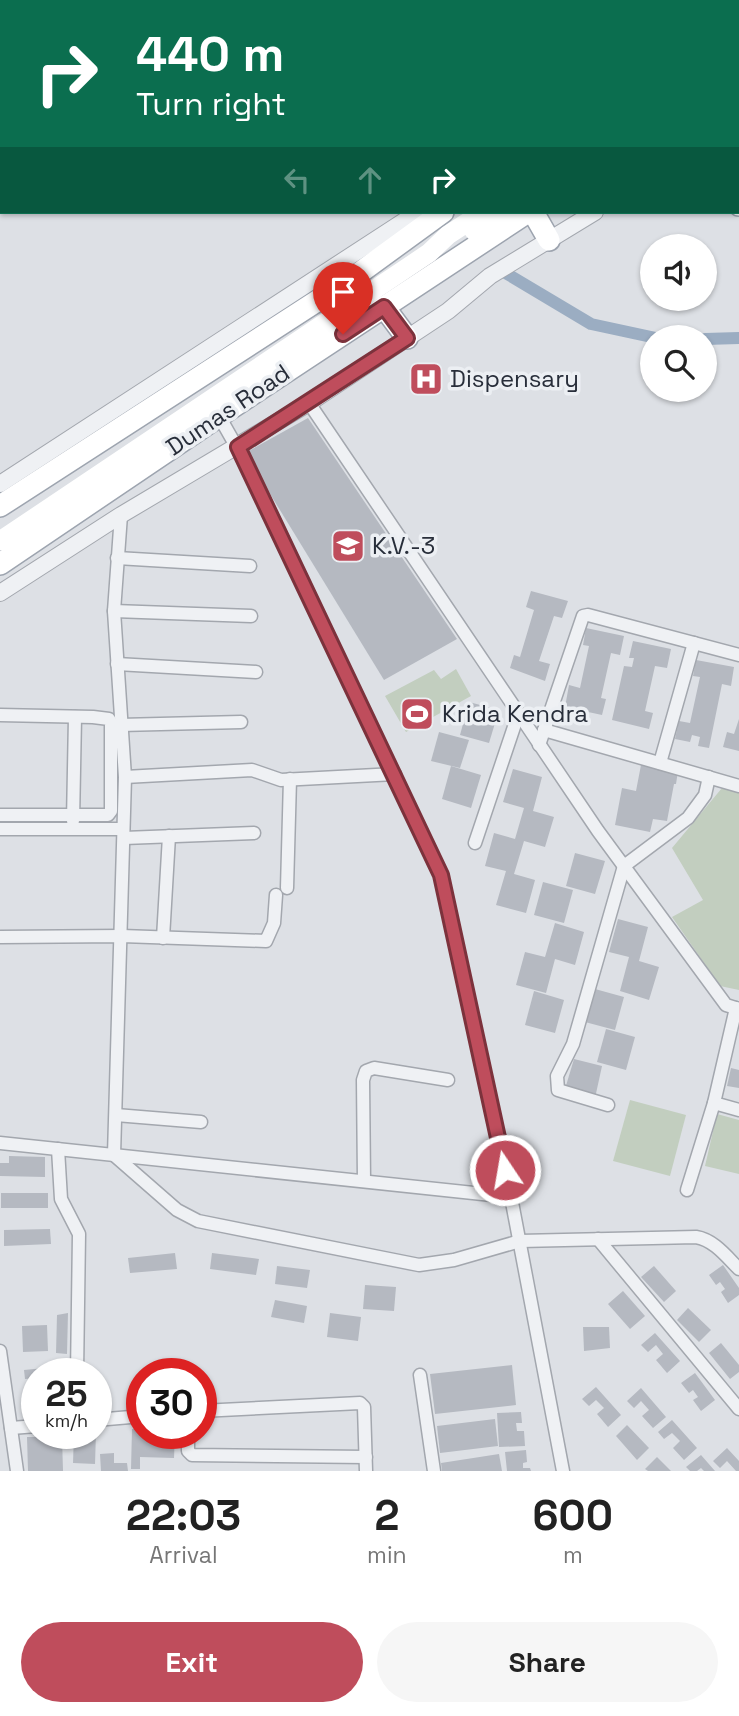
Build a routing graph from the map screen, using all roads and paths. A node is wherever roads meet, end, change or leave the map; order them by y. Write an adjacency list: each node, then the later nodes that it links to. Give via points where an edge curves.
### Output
1 (409, 214): 10 (street)
2 (440, 214): 11 (main road, Dumas Road)
3 (480, 214): 9 (main road)
4 (501, 214): 9 (main road, via 454,244)
5 (525, 214): 12 (main road, Dumas Road)
6 (534, 214): 8 (main road)
7 (592, 214): 8 (street)
8 (549, 240): 13 (street, via 489,276)
9 (429, 253): 20 (main road)
10 (348, 257): 11 (main road); 17 (street)
11 (351, 279): 18 (main road, Dumas Road)
12 (384, 307): 13 (main road); 15 (main road, Dumas Road)
13 (407, 338): 14 (street)
14 (309, 403): 16 (street); 32 (street)
15 (219, 416): 16 (street); 22 (main road, Dumas Road)
16 (238, 447): 19 (street); 39 (street)
17 (0, 484)
18 (0, 506)
19 (121, 515): 21 (street); 24 (street)
20 (0, 541)
21 (117, 558): 23 (street); 25 (street)
22 (0, 564)
23 (250, 566)
24 (0, 593)
25 (114, 611): 26 (street); 29 (street)
26 (251, 616)
27 (694, 643): 28 (street); 36 (street, via 583,616); 38 (street)
28 (739, 655)
29 (117, 664): 30 (street); 35 (street)
30 (257, 673)
31 (0, 715): 33 (street)
32 (518, 715): 37 (street); 51 (street)
33 (75, 717): 45 (street); 45 (street, via 106,718 111,723 111,811 108,815)
34 (241, 722): 35 (street)
35 (120, 725): 40 (street)
36 (544, 730): 37 (street); 38 (street)
37 (539, 745): 52 (street)
38 (660, 763): 41 (street)
39 (395, 774): 42 (street); 68 (street, via 441,875)
40 (125, 777): 42 (street, via 252,770 274,779); 49 (street)
41 (709, 777): 43 (street); 52 (street, via 705,795 688,818)
42 (290, 779): 55 (street, via 281,892 266,941)
43 (739, 786)
44 (0, 815): 45 (street)
45 (73, 816): 47 (street)
46 (0, 830): 47 (street)
47 (72, 830): 49 (street)
48 (254, 833): 50 (street)
49 (123, 834): 50 (street); 53 (street)
50 (169, 836): 55 (street)
51 (475, 844)
52 (624, 866): 56 (street, via 726,1005); 59 (street, via 573,1044 556,1082 558,1090)
53 (122, 936): 54 (street); 55 (street); 61 (street)
54 (0, 937)
55 (163, 938)
56 (738, 1008): 58 (street)
57 (448, 1080): 66 (street, via 374,1068 366,1071)
58 (714, 1103): 60 (street); 67 (street)
59 (608, 1105)
60 (739, 1110)
61 (116, 1115): 62 (street); 65 (street)
62 (201, 1122)
63 (0, 1143): 64 (street)
64 (58, 1149): 65 (street); 73 (street, via 61,1199 79,1234)
65 (114, 1155): 66 (street); 70 (street, via 177,1210 198,1221 419,1265)
66 (364, 1181): 68 (street)
67 (687, 1190)
68 (511, 1196): 70 (street)
69 (598, 1239): 70 (street); 71 (street, via 706,1239); 75 (street)
70 (520, 1241): 84 (street)
71 (739, 1269)
72 (0, 1351): 78 (street)
73 (77, 1358)
74 (420, 1375): 83 (street)
75 (739, 1409)
76 (217, 1410): 80 (street, via 360,1403 364,1407)
77 (21, 1427): 78 (street)
78 (11, 1428): 81 (street)
79 (188, 1449): 80 (street, via 192,1455)
80 (366, 1457): 82 (street)
81 (17, 1471)
82 (366, 1471)
83 (434, 1471)
84 (563, 1471)

